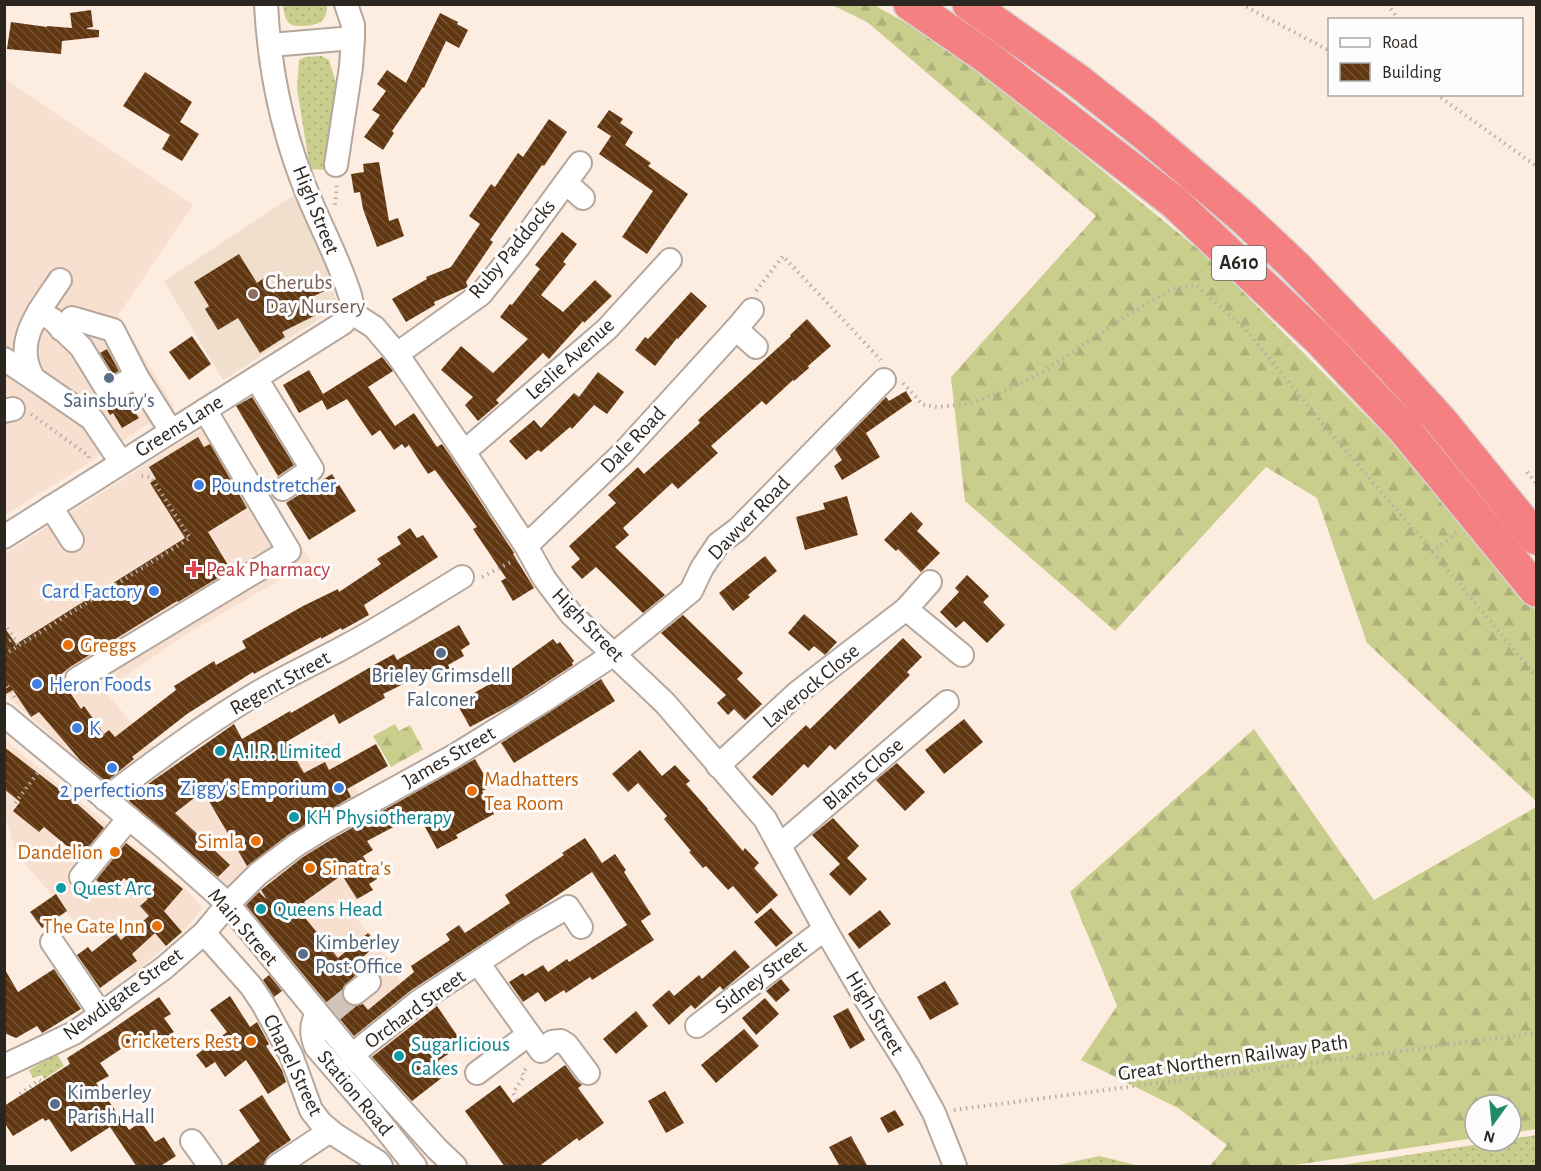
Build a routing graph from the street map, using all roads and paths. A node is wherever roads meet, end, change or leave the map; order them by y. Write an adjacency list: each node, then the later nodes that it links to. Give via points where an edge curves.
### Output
1 (266, 4): 9 (street, High Street)
2 (346, 4): 8 (street, High Street)
3 (910, 4): 47 (highway, A610, via 988,58 1174,202 1319,339 1404,429)
4 (969, 4): 41 (highway, A610, via 1144,133 1295,266 1441,421)
5 (1241, 4): 10 (path)
6 (1387, 4): 7 (path)
7 (1398, 18)
8 (353, 38): 9 (street); 13 (street, High Street)
9 (271, 45): 19 (street, High Street, via 283,120 302,180 351,297)
10 (1328, 50)
11 (1439, 96): 14 (path)
12 (580, 163): 23 (street, Ruby Paddocks, via 574,190 481,294)
13 (336, 165)
14 (1536, 166)
15 (670, 260): 32 (street, Leslie Avenue, via 607,329)
16 (60, 280): 18 (street)
17 (752, 310): 21 (street, Dale Road); 25 (path, via 746,304 783,256)
18 (39, 311): 20 (street); 28 (street, via 26,341 28,371)
19 (352, 313): 23 (street, High Street, via 374,327); 27 (street, Greens Lane, via 343,323)
20 (61, 328): 26 (street, via 72,318 114,330); 26 (street, via 81,347 108,391)
21 (736, 329): 22 (street); 43 (street, Dale Road, via 623,453)
22 (756, 347)
23 (397, 354): 32 (street, High Street)
24 (4, 359): 28 (street)
25 (889, 375): 44 (path, via 923,405 967,404 1041,373 1172,289 1196,285 1245,329); 54 (street, Dawver Road, via 738,529 718,544 691,591)
26 (137, 377): 31 (street)
27 (256, 378): 30 (street, Greens Lane); 37 (street, via 312,469)
28 (34, 380): 33 (street, via 92,419)
29 (16, 410): 34 (path, via 32,416 89,456)
30 (205, 410): 31 (street, Greens Lane); 58 (street, via 289,551)
31 (171, 431): 33 (street, Greens Lane)
32 (464, 452): 43 (street, High Street)
33 (116, 465): 38 (street, Greens Lane); 53 (path, via 123,487 141,475 151,477 190,538)
34 (86, 467)
35 (1527, 472): 36 (path)
36 (1536, 483)
37 (283, 489)
38 (51, 507): 40 (street, Greens Lane); 42 (street)
39 (1457, 531): 44 (path)
40 (4, 537)
41 (1536, 538)
42 (72, 540)
43 (527, 549): 45 (path, via 470,582); 54 (street, High Street, via 571,614)
44 (1433, 552): 57 (path)
45 (462, 577): 64 (street, Regent Street, via 224,714)
46 (930, 582): 48 (street, Laverock Close)
47 (1536, 590)
48 (906, 609): 56 (street); 63 (street, Laverock Close, via 797,693)
49 (4, 623): 50 (path)
50 (6, 630): 51 (path)
51 (14, 638): 52 (path); 53 (path)
52 (4, 644)
53 (19, 646): 55 (path)
54 (614, 654): 63 (street, High Street, via 665,703); 69 (street, James Street, via 454,756 295,846 258,874)
55 (4, 655)
56 (962, 655)
57 (1536, 676)
58 (77, 679)
59 (4, 681): 61 (path)
60 (947, 702): 67 (street, Blants Close)
61 (10, 706): 62 (street, Main Street)
62 (52, 755): 64 (street, Main Street); 65 (path)
63 (718, 766): 67 (street, High Street, via 765,819)
64 (105, 799): 66 (street, Main Street)
65 (15, 803)
66 (129, 818): 68 (street); 69 (street, Main Street)
67 (780, 845): 71 (street, High Street)
68 (81, 877)
69 (228, 904): 72 (street, Newdigate Street); 76 (street, Main Street)
70 (581, 927): 74 (street, Orchard Street, via 568,907)
71 (825, 929): 77 (street, Sidney Street); 87 (street, High Street)
72 (204, 933): 75 (street, Newdigate Street); 88 (street, Chapel Street, via 263,1004 291,1055 311,1110)
73 (52, 942): 75 (street)
74 (478, 963): 79 (street, Orchard Street); 80 (street, Orchard Street, via 418,1002)
75 (101, 1014): 81 (street, Newdigate Street, via 64,1038)
76 (323, 1015): 80 (street, Main Street); 94 (street, Station Road, via 314,1019 312,1038 316,1047)
77 (697, 1026)
78 (1536, 1033): 87 (path, Great Northern Railway Path)
79 (535, 1042): 82 (street); 83 (street, via 561,1041); 86 (path, via 524,1076 513,1094)
80 (352, 1055): 95 (street, Main Street)
81 (5, 1065)
82 (477, 1073)
83 (588, 1073)
84 (43, 1082): 85 (path, via 39,1080)
85 (20, 1094)
86 (517, 1100)
87 (934, 1113): 90 (street, High Street)
88 (330, 1131): 92 (street); 93 (street, Chapel Street)
89 (192, 1141): 91 (street)
90 (951, 1157)
91 (210, 1167)
92 (277, 1167)
93 (381, 1167)
94 (415, 1167)
95 (455, 1167)

